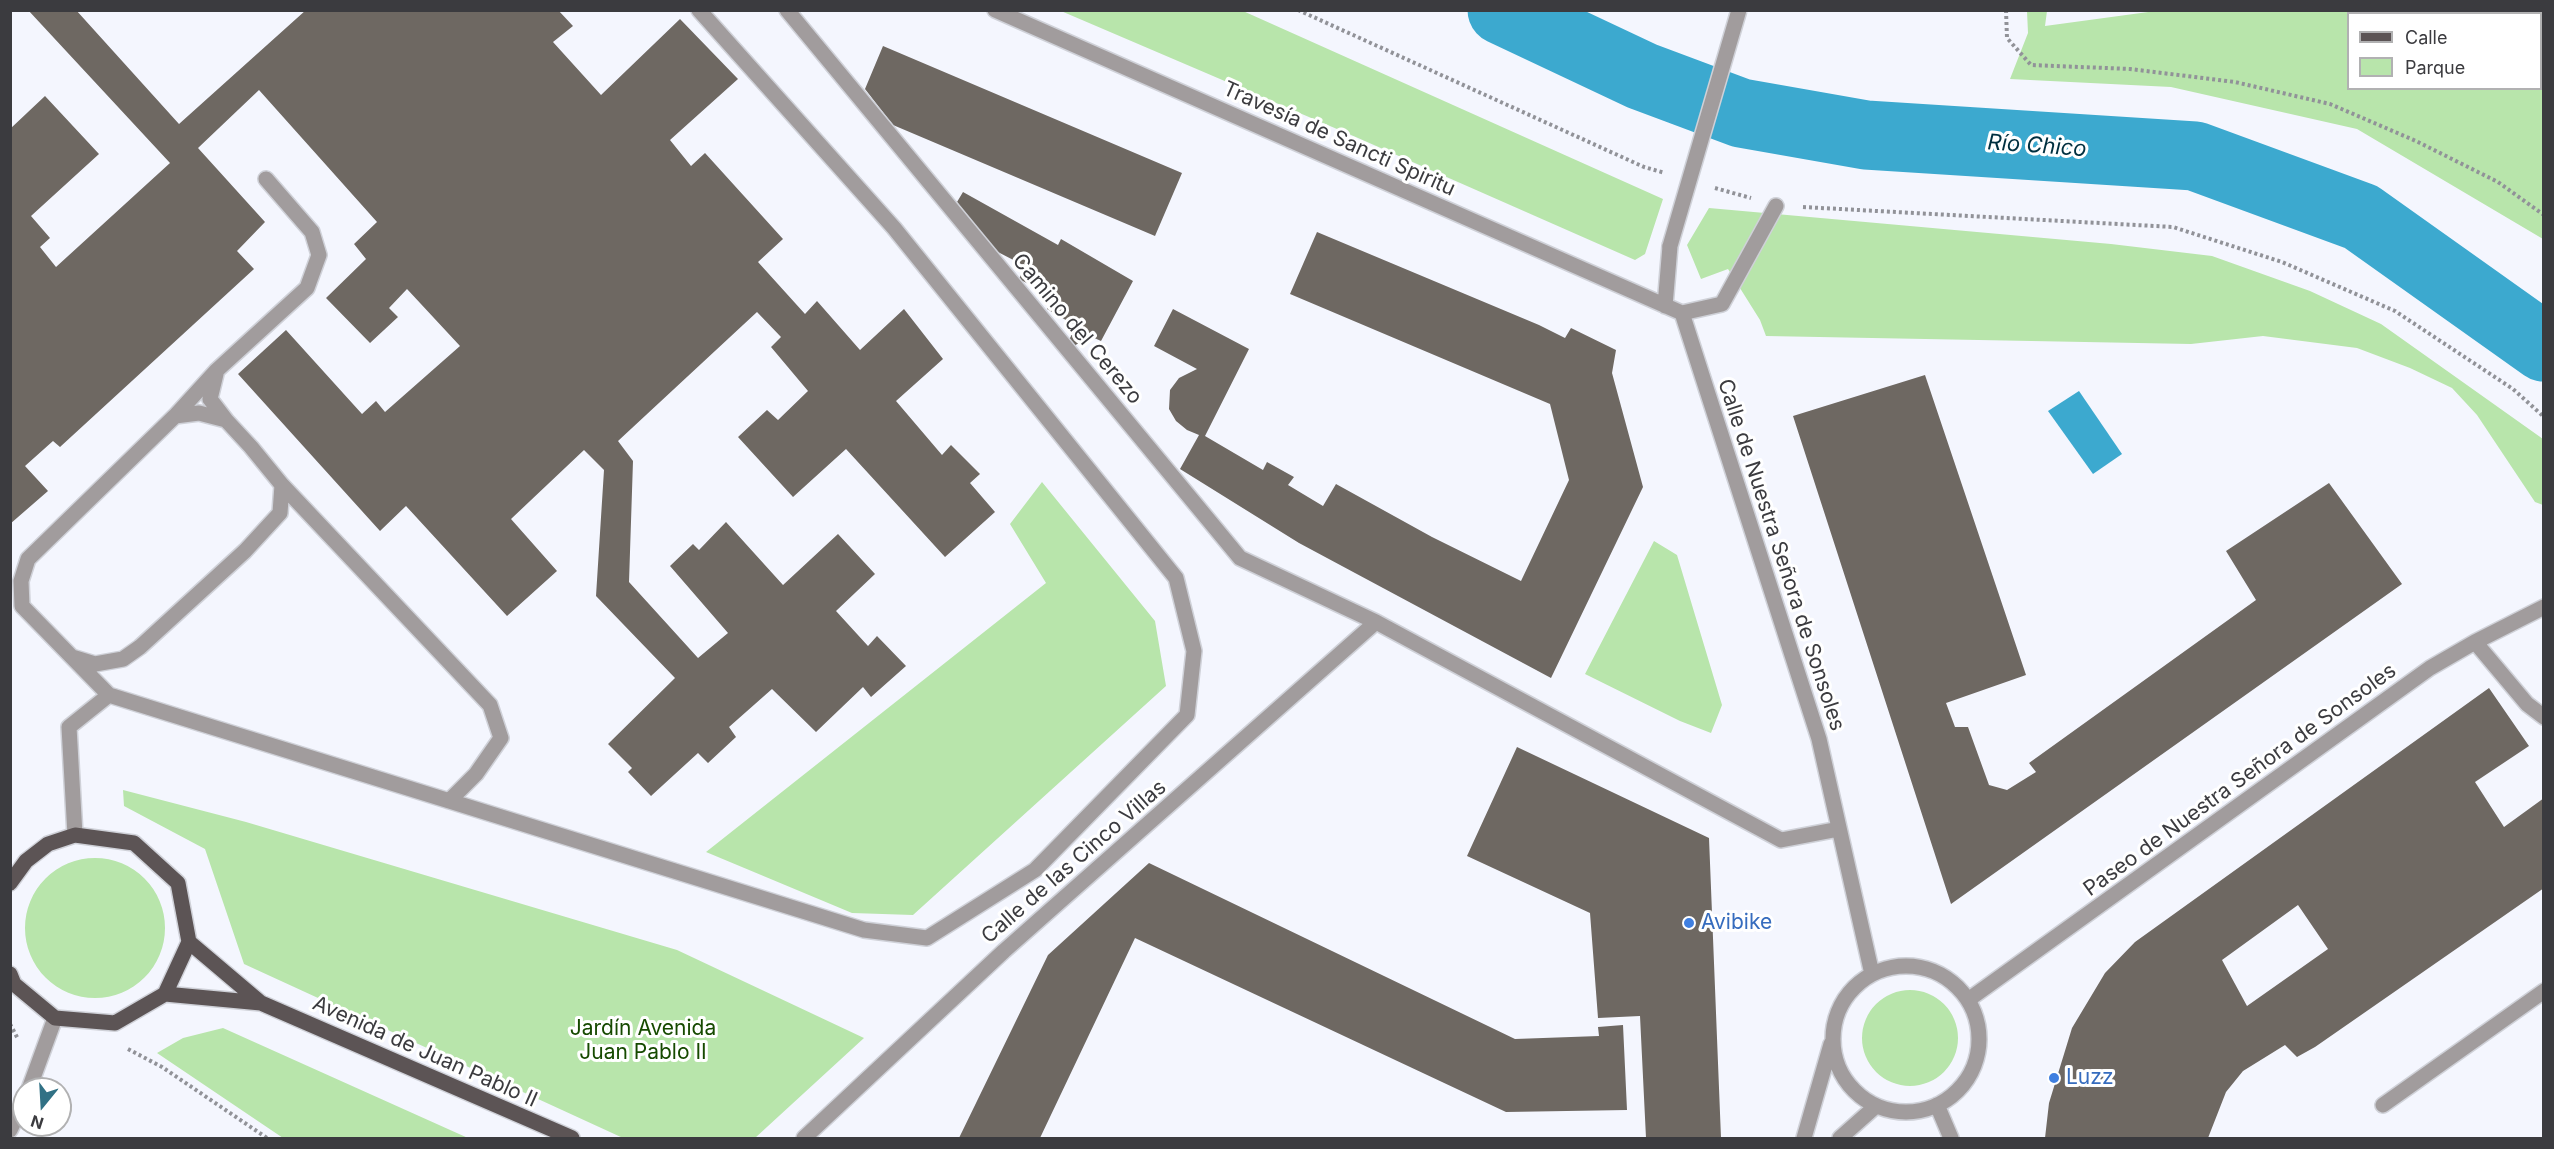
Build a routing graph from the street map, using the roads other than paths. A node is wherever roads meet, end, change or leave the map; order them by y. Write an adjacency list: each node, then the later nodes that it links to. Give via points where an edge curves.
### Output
1 (699, 10): 19 (street, via 894,228 1176,578 1194,651 1186,715 1035,870 927,938 864,930)
2 (787, 10): 14 (street, Camino del Cerezo, via 1240,558)
3 (995, 10): 7 (street, Travesía de Sancti Spiritu)
4 (1739, 10): 7 (street, bridge, via 1670,246)
5 (266, 179): 9 (street, via 312,232 319,255 307,288)
6 (1776, 206): 8 (street, via 1722,304)
7 (1665, 306): 8 (street)
8 (1682, 313): 20 (street, Calle de Nuestra Señora de Sonsoles, via 1819,739)
9 (216, 371): 10 (street); 11 (street, via 210,399)
10 (175, 416): 11 (street, via 199,413); 16 (street, via 28,559 21,582 22,606)
11 (226, 420): 12 (street)
12 (282, 485): 16 (street, via 280,513 245,551 140,647 123,659 95,664); 19 (street, via 490,705 501,738 476,774)
13 (2544, 607): 15 (street, Paseo de Nuestra Señora de Sonsoles)
14 (1376, 622): 20 (street, via 1781,840); 38 (street, Calle de las Cinco Villas, via 1004,951)
15 (2475, 642): 18 (street, via 2527,704); 29 (street, Paseo de Nuestra Señora de Sonsoles, via 2430,668)
16 (72, 657): 17 (street)
17 (110, 695): 19 (street); 21 (street, via 69,727)
18 (2544, 717)
19 (449, 801)
20 (1839, 829): 26 (street, Calle de Nuestra Señora de Sonsoles)
21 (75, 835): 22 (main road, via 48,844); 24 (main road, via 134,843 178,884)
22 (18, 862): 23 (main road)
23 (10, 883)
24 (189, 942): 28 (main road); 30 (main road, Avenida de Juan Pablo II)
25 (10, 974): 31 (main road, via 14,984)
26 (1872, 974): 29 (street, via 1893,967 1915,966 1954,983); 32 (street, via 1855,985 1842,1002 1834,1021)
27 (2544, 991): 35 (street)
28 (165, 994): 30 (main road, Avenida de Juan Pablo II); 31 (main road, via 115,1023)
29 (1968, 1000): 34 (street, via 1977,1019 1977,1059 1968,1079)
30 (261, 1003): 37 (main road, Avenida de Juan Pablo II)
31 (55, 1018): 33 (street)
32 (1832, 1041): 36 (street, via 1845,1080); 39 (street)
33 (34, 1077)
34 (1937, 1105): 36 (street, via 1917,1112); 41 (street)
35 (2383, 1105)
36 (1876, 1106): 40 (street)
37 (572, 1138)
38 (804, 1138)
39 (1804, 1138)
40 (1840, 1138)
41 (1951, 1138)

